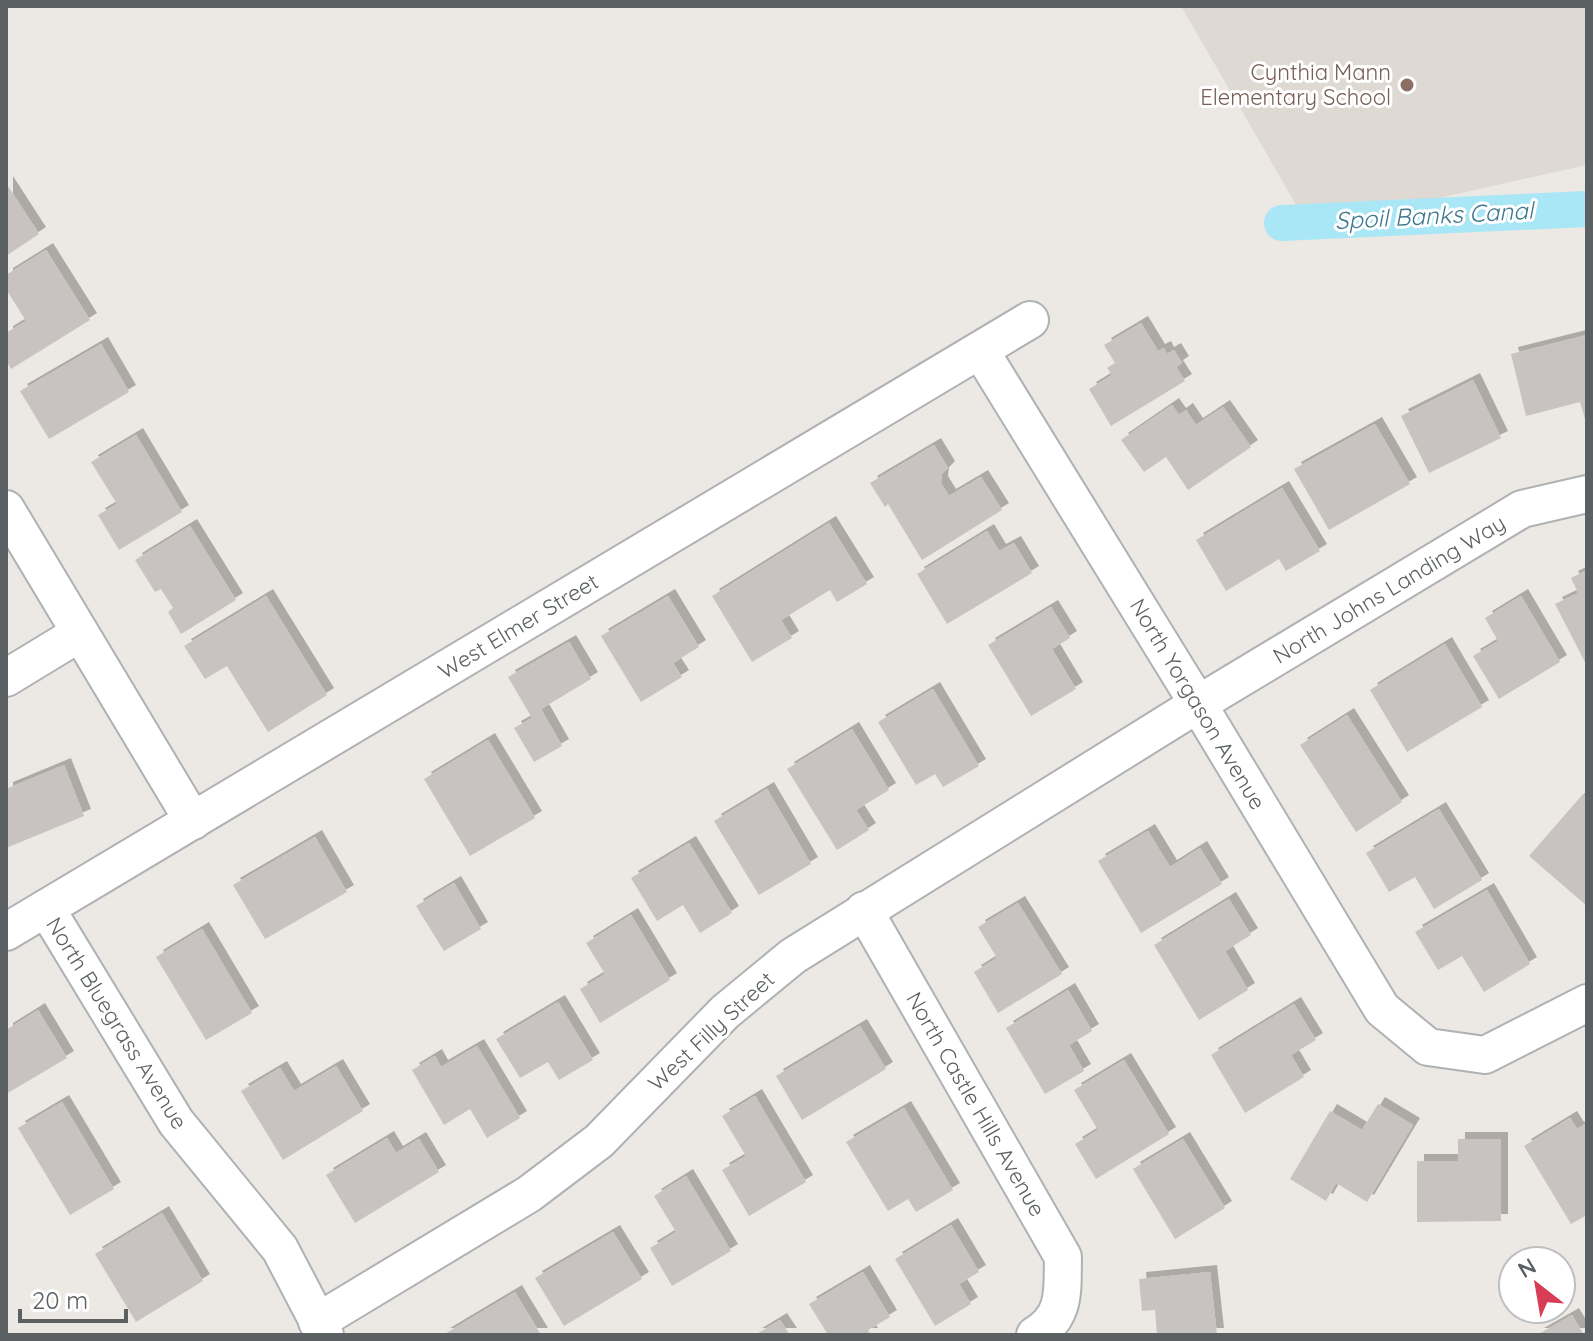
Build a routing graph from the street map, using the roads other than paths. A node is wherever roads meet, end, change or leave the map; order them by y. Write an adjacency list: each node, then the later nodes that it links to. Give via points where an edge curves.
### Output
1 (1030, 320): 2 (street, West Elmer Street)
2 (980, 350): 7 (street, North Yorgason Avenue); 8 (street, West Elmer Street)
3 (1587, 494): 7 (street, North Johns Landing Way, via 1522,509)
4 (6, 509): 5 (street)
5 (80, 633): 6 (street); 8 (street)
6 (6, 678)
7 (1198, 704): 10 (street, West Filly Street); 12 (street, North Yorgason Avenue, via 1382,1009 1428,1047 1485,1055)
8 (193, 821): 9 (street, West Elmer Street)
9 (46, 908): 11 (street, West Elmer Street); 13 (street, North Bluegrass Avenue, via 176,1122 280,1249)
10 (864, 910): 13 (street, West Filly Street, via 793,956 725,1012 599,1141 529,1194); 14 (street, North Castle Hills Avenue, via 1063,1257 1062,1305)
11 (6, 932)
12 (1587, 1003)
13 (321, 1329)
14 (1035, 1335)

